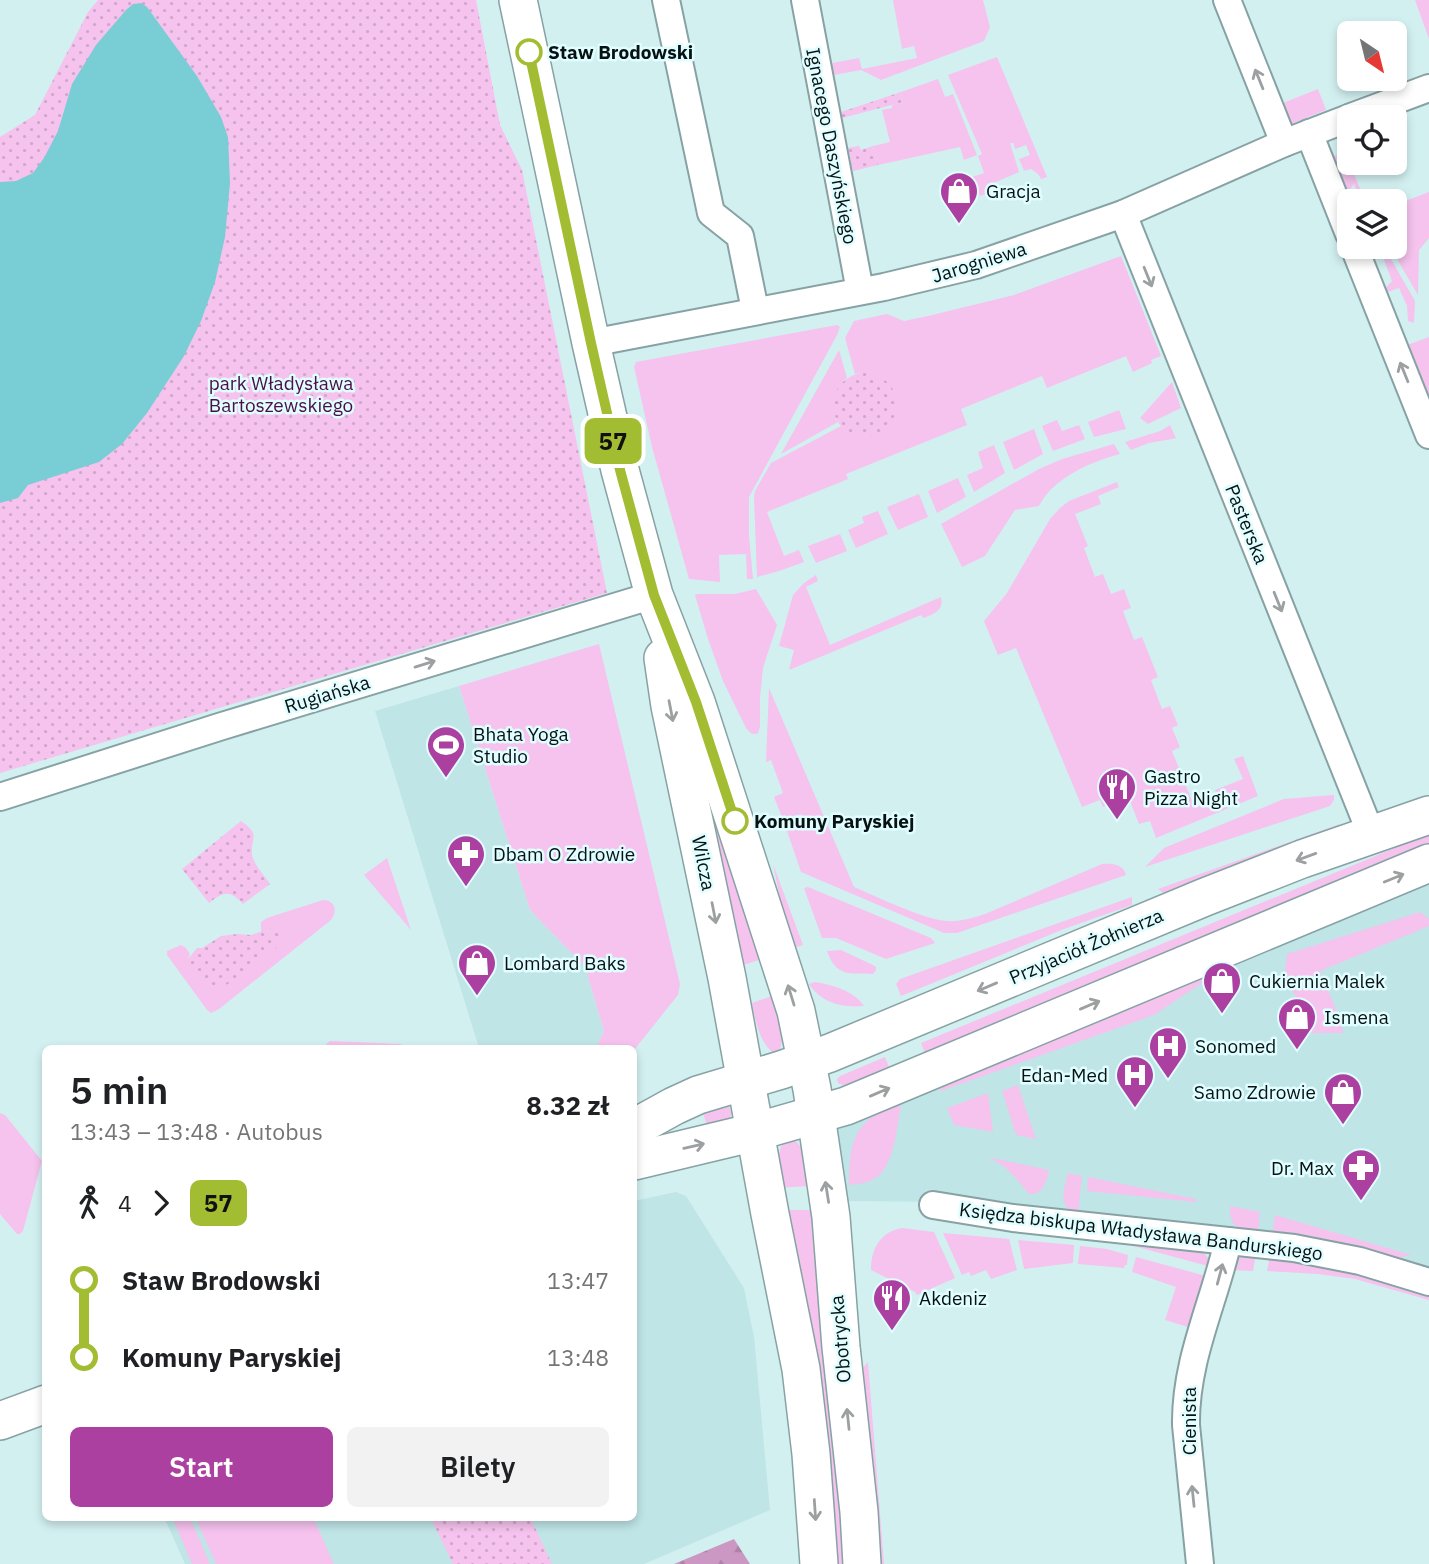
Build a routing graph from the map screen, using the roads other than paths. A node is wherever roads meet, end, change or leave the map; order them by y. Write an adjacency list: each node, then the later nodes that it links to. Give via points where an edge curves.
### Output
1 (518, 0): 15 (street, Wilcza)
2 (666, 0): 14 (street, via 711,213 740,236)
3 (805, 0): 13 (street, Ignacego Daszyńskiego)
4 (1227, 0): 9 (street, one-way to 4)
5 (1429, 88): 6 (street, Jarogniewa)
6 (1384, 105)
7 (1337, 123): 8 (street, Jarogniewa)
8 (1309, 133): 9 (street, Jarogniewa); 10 (street)
9 (1284, 143): 11 (street, Jarogniewa)
10 (1337, 204)
11 (1123, 214): 13 (street, Jarogniewa, via 976,265); 20 (street, Pasterska, one-way to 20)
12 (1359, 259): 16 (street, one-way to 12)
13 (860, 291): 14 (street, Jarogniewa)
14 (755, 310): 15 (street, Jarogniewa)
15 (591, 343): 17 (street, Wilcza)
16 (1429, 435)
17 (654, 595): 18 (street, Rugiańska, one-way to 17); 22 (street, Wilcza, one-way to 17, via 796,1011 696,702); 23 (street, Wilcza, one-way to 23, via 670,706)
18 (0, 797)
19 (1429, 815): 20 (street, Przyjaciół Żołnierza)
20 (1371, 834): 22 (street, Przyjaciół Żołnierza, one-way to 22, via 1193,901)
21 (1429, 863): 24 (street, one-way to 21, via 872,1096)
22 (807, 1061): 23 (street, Przyjaciół Żołnierza); 24 (street, Wilcza)
23 (746, 1080): 25 (street, via 698,1095); 26 (street, Wilcza)
24 (816, 1115): 26 (street); 34 (street, Obotrycka, one-way to 24, via 831,1217)
25 (637, 1126)
26 (755, 1132): 27 (street, one-way to 26); 33 (street, one-way to 33, via 801,1369)
27 (637, 1160)
28 (933, 1205): 29 (street, Księdza biskupa Władysława Bandurskiego)
29 (1228, 1241): 30 (street, Księdza biskupa Władysława Bandurskiego, via 1326,1254); 35 (street, Cienista, one-way to 29, via 1185,1403)
30 (1429, 1282)
31 (42, 1405): 32 (street)
32 (0, 1421)
33 (819, 1564)
34 (862, 1564)
35 (1200, 1564)

